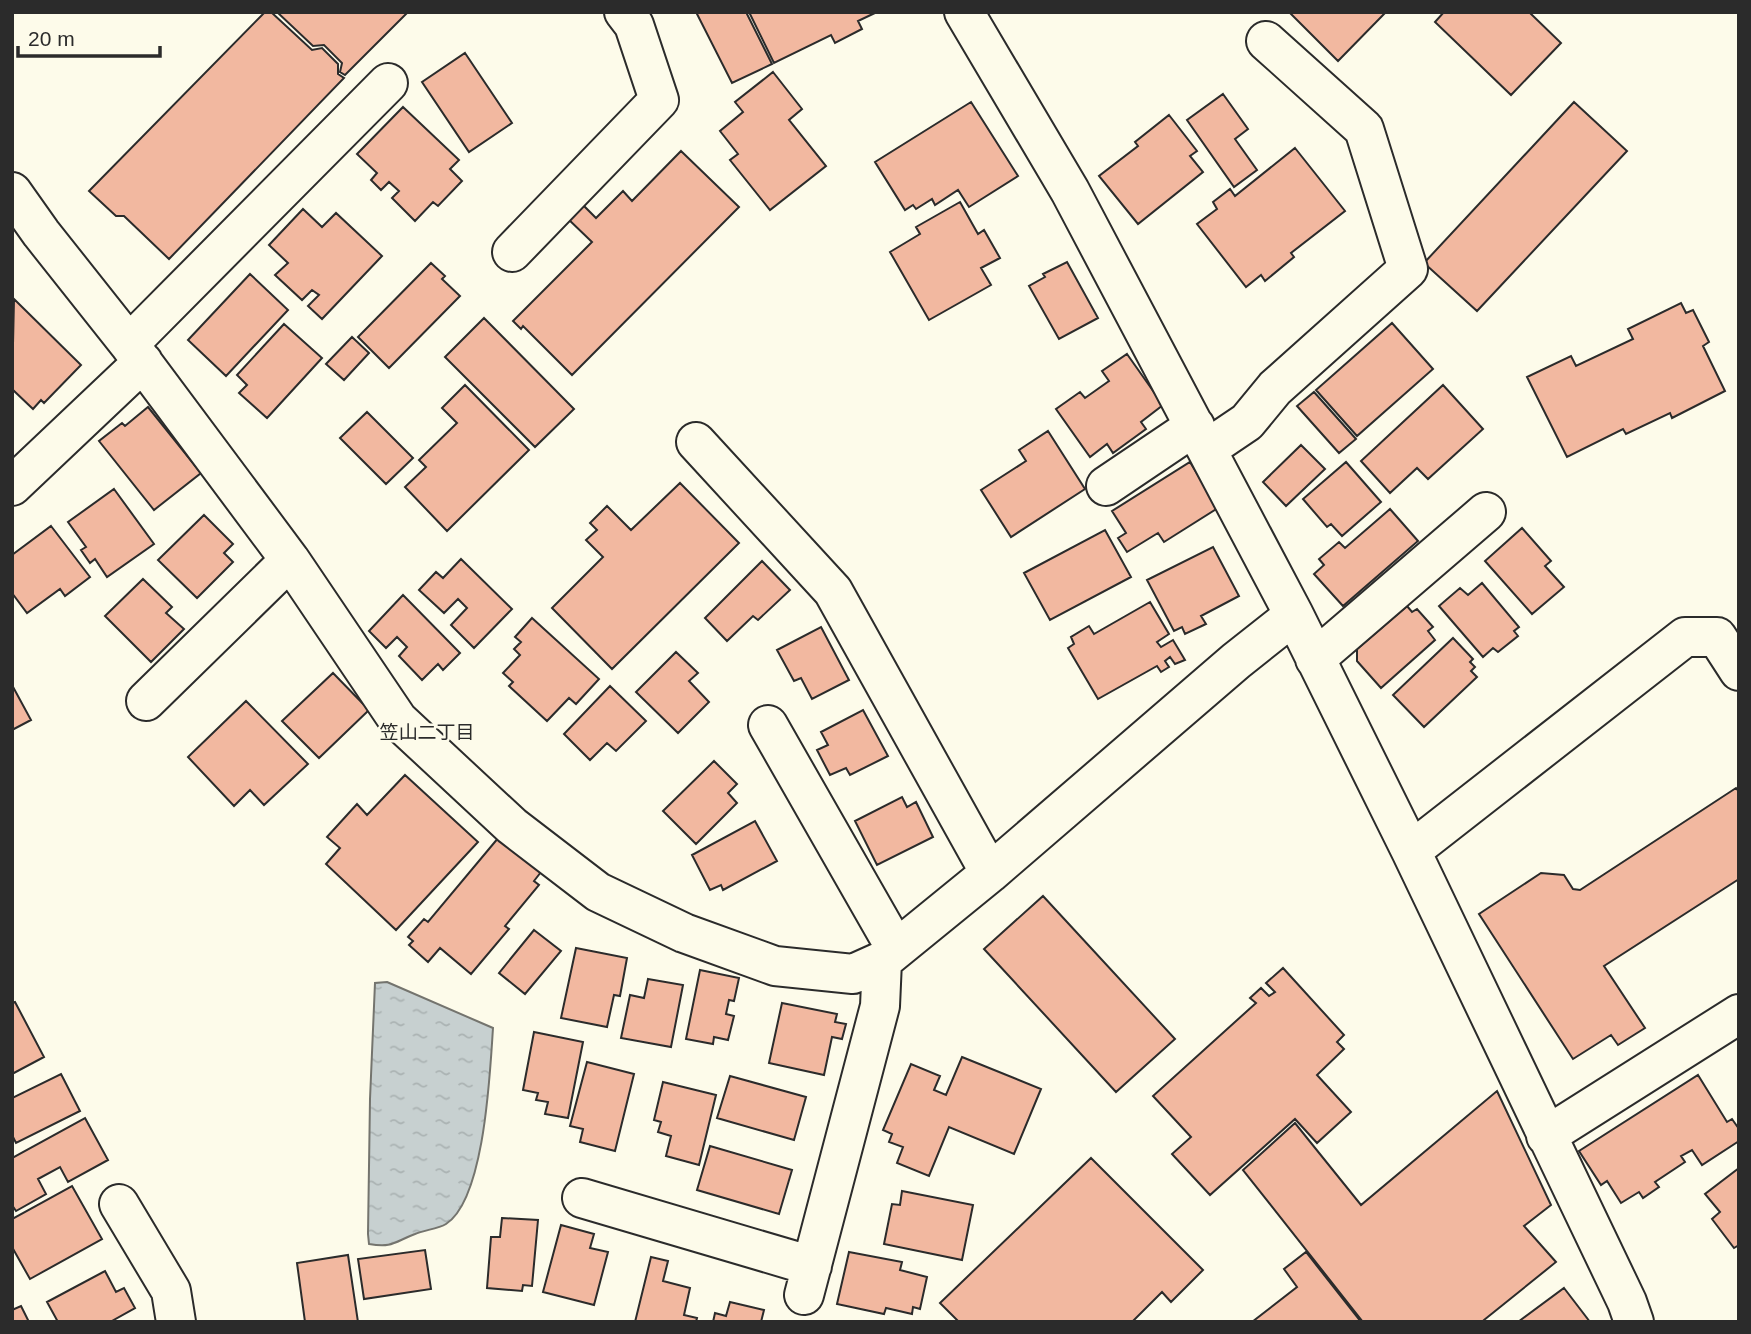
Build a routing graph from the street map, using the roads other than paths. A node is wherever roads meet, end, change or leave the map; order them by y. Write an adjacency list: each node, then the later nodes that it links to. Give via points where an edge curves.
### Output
1 (624, 12): 6 (street, via 634,25 659,100)
2 (964, 12): 8 (street, via 1070,191)
3 (1266, 41): 8 (street, via 1364,129 1408,269 1276,388 1247,422)
4 (388, 83): 7 (street)
5 (12, 192): 7 (street)
6 (512, 252)
7 (136, 353): 10 (street); 13 (street)
8 (1201, 438): 11 (street); 14 (street)
9 (696, 442): 20 (street, via 833,592)
10 (12, 486)
11 (1106, 486)
12 (1486, 512): 15 (street)
13 (290, 560): 17 (street); 21 (street, via 398,720 512,825 598,892 684,933 775,967 853,974)
14 (1294, 615): 15 (street); 20 (street)
15 (1315, 659): 19 (street)
16 (1739, 671): 19 (street, via 1717,637 1685,637)
17 (146, 701)
18 (768, 725): 21 (street)
19 (1411, 851): 23 (street)
20 (990, 873): 21 (street)
21 (889, 955): 24 (street, via 880,1006 808,1281)
22 (1739, 1014): 23 (street)
23 (1546, 1136): 27 (street)
24 (582, 1198)
25 (119, 1204): 26 (street, via 171,1292)
26 (176, 1322)
27 (1634, 1322)

